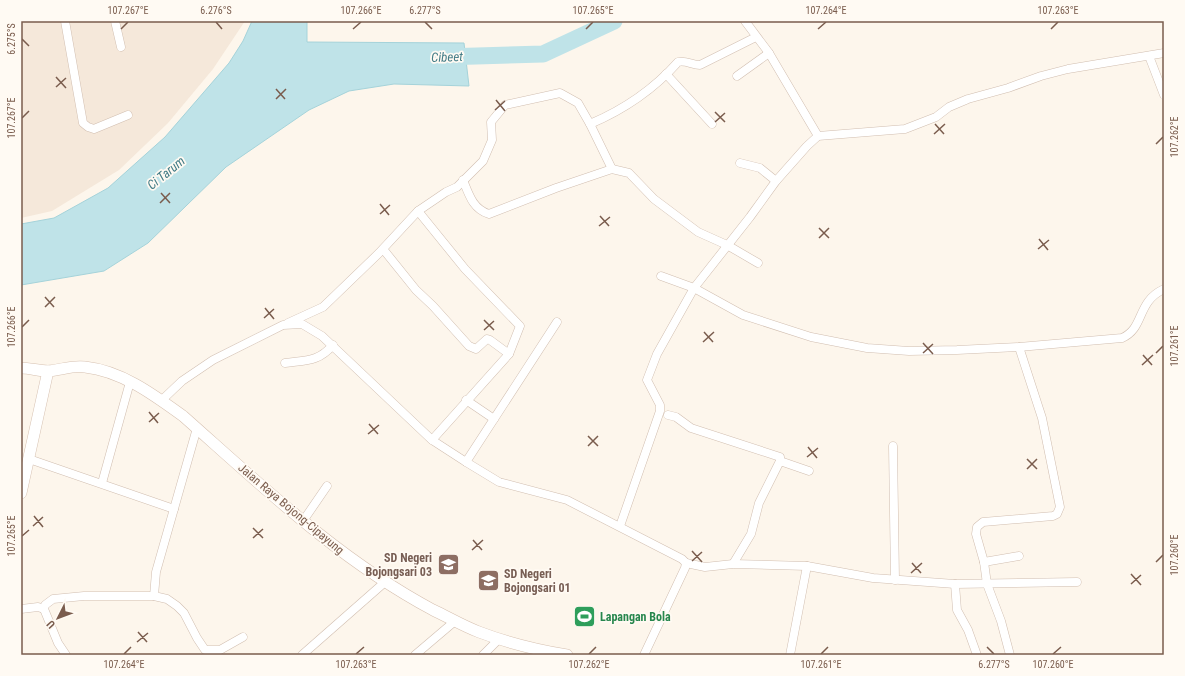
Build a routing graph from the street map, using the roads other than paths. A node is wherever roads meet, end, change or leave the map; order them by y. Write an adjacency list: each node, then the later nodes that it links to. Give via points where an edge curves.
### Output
1 (65, 21): 12 (street, via 82,122 94,129)
2 (115, 21): 5 (street)
3 (745, 21): 4 (street)
4 (756, 38): 6 (street); 9 (street, via 700,65 678,62)
5 (122, 47)
6 (769, 53): 10 (street); 15 (street)
7 (1164, 53): 8 (street)
8 (1149, 56): 11 (street); 15 (street, via 1041,76 968,99 936,117 905,129)
9 (666, 74): 13 (street, via 642,95 608,117); 14 (street)
10 (737, 76)
11 (1164, 95)
12 (128, 115)
13 (590, 124): 17 (street); 18 (street, via 578,103 560,93 505,105 491,122 492,140 483,161)
14 (712, 124)
15 (818, 136): 19 (street)
16 (740, 163): 19 (street, via 760,168)
17 (612, 169): 18 (street, via 489,214 482,212 471,200); 21 (street, via 629,173 654,199 689,226)
18 (464, 180): 20 (street)
19 (776, 180): 21 (street)
20 (418, 211): 22 (street); 31 (street, via 465,269 520,326)
21 (727, 245): 23 (street); 25 (street)
22 (383, 249): 28 (street, via 323,307); 31 (street, via 416,290 469,346 476,349 487,339)
23 (758, 263)
24 (661, 276): 25 (street)
25 (694, 288): 30 (street, via 743,315 842,344 909,351); 52 (street, via 648,375 648,384 660,405 660,411)
26 (1164, 289): 30 (street, via 1147,300 1132,332 1122,338)
27 (557, 322): 39 (street)
28 (283, 325): 29 (street, via 307,326); 36 (street, via 197,370)
29 (333, 345): 32 (street, via 324,355); 41 (street)
30 (1019, 347): 54 (street, via 1042,418 1060,507 1053,516 979,524 976,534)
31 (509, 354): 37 (street)
32 (285, 363)
33 (21, 368): 34 (street, Jalan Raya Bojong-Cipayung)
34 (48, 371): 35 (street, Jalan Raya Bojong-Cipayung, via 84,366 111,372); 43 (street)
35 (130, 382): 36 (street, Jalan Raya Bojong-Cipayung); 47 (street)
36 (162, 400): 40 (street, Jalan Raya Bojong-Cipayung)
37 (466, 400): 39 (street); 41 (street)
38 (668, 415): 45 (street, via 691,428 777,454)
39 (494, 420): 44 (street)
40 (197, 428): 50 (street); 51 (street, Jalan Raya Bojong-Cipayung)
41 (432, 440): 44 (street)
42 (893, 446): 58 (street)
43 (29, 459): 47 (street); 49 (street)
44 (466, 462): 52 (street, via 499,482 567,500)
45 (780, 462): 46 (street); 56 (street, via 759,503 751,534)
46 (809, 472)
47 (102, 483): 50 (street)
48 (327, 486): 51 (street)
49 (21, 493)
50 (174, 509): 63 (street, via 156,572)
51 (303, 521): 59 (street, Jalan Raya Bojong-Cipayung, via 337,549)
52 (620, 526): 55 (street)
53 (1019, 556): 54 (street)
54 (984, 562): 62 (street)
55 (686, 563): 56 (street, via 705,567); 74 (street)
56 (734, 564): 57 (street)
57 (807, 566): 58 (street); 75 (street)
58 (895, 580): 61 (street)
59 (385, 582): 66 (street, Jalan Raya Bojong-Cipayung); 70 (street)
60 (1077, 582): 62 (street)
61 (955, 584): 62 (street); 76 (street, via 957,610)
62 (987, 584): 77 (street)
63 (154, 596): 64 (street, via 57,598 45,605); 67 (street, via 167,599 177,606 205,650 220,650)
64 (44, 609): 65 (street, via 38,607); 69 (street, via 58,643)
65 (21, 610)
66 (455, 621): 68 (street, Jalan Raya Bojong-Cipayung); 71 (street)
67 (243, 637)
68 (499, 639): 72 (street); 73 (street, Jalan Raya Bojong-Cipayung)
69 (66, 655)
70 (302, 655)
71 (415, 655)
72 (483, 655)
73 (567, 655)
74 (644, 655)
75 (790, 655)
76 (977, 655)
77 (1010, 655)

